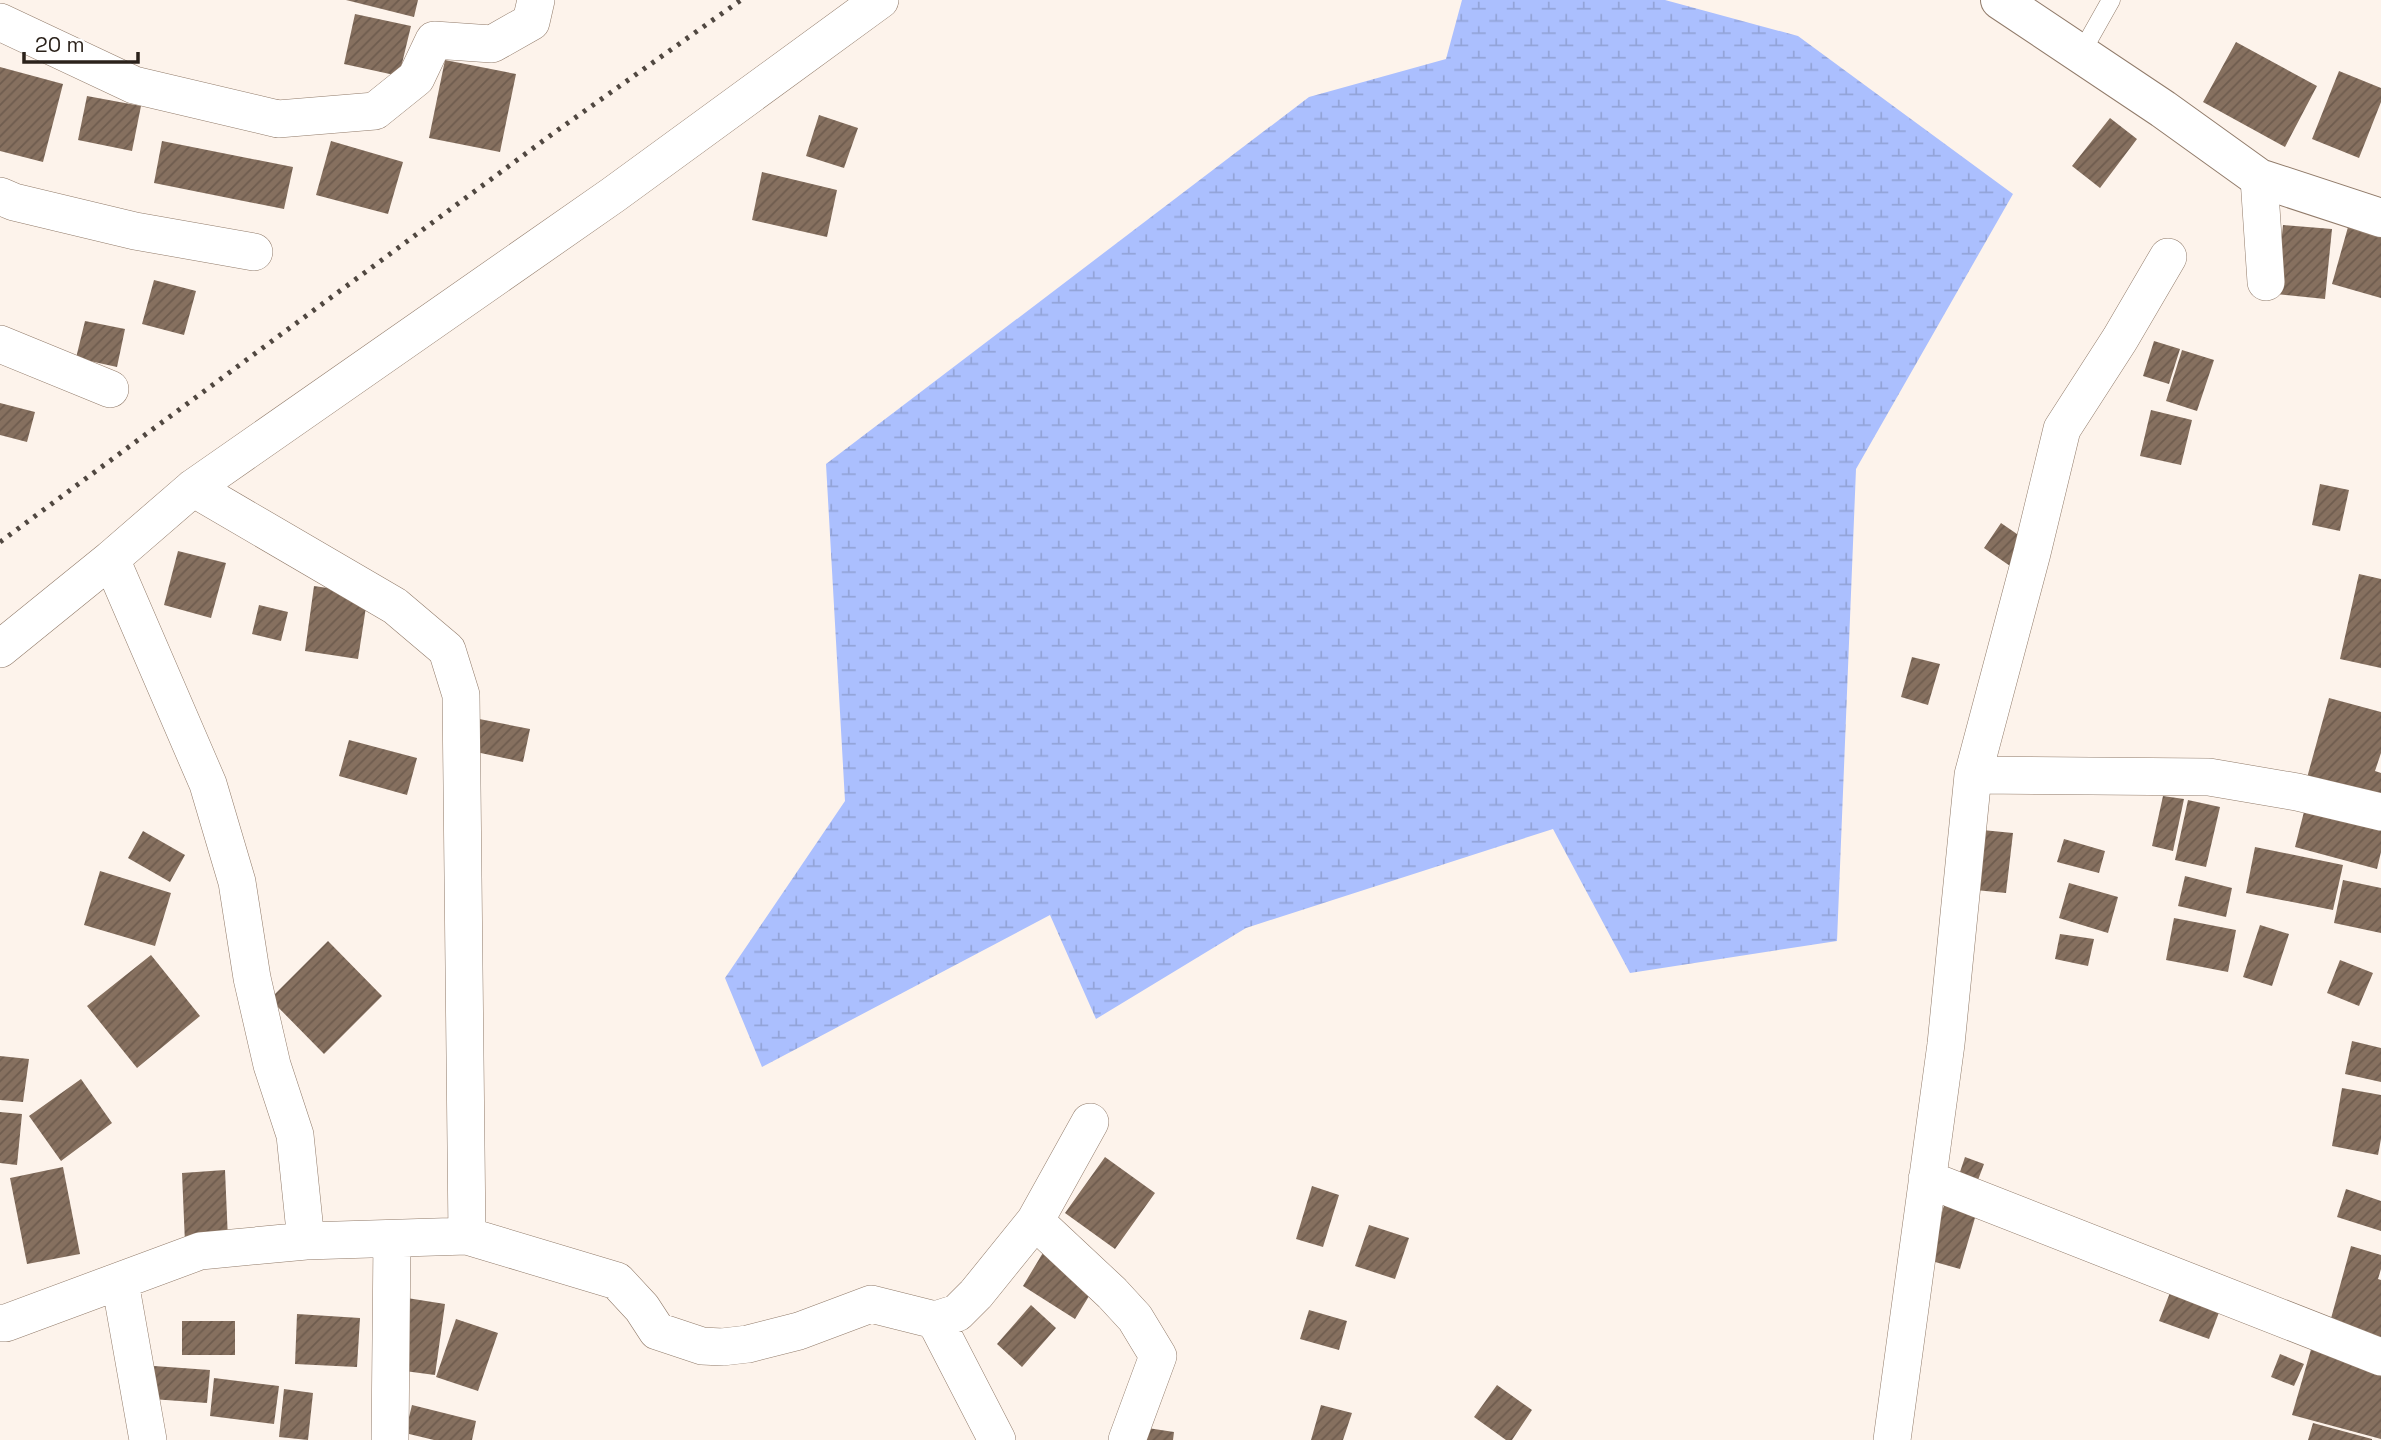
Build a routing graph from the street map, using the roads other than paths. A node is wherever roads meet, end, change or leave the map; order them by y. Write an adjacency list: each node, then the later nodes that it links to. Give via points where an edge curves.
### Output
1 (536, 0): 5 (street, via 531,22 492,44 434,40 416,78 375,111 278,119 134,85)
2 (880, 0): 15 (street, via 613,195)
3 (2000, 0): 6 (street)
4 (2111, 0): 6 (lane)
5 (0, 22)
6 (2080, 55): 7 (street)
7 (2259, 178): 9 (street); 12 (street)
8 (0, 196): 10 (street, via 135,231)
9 (2381, 218)
10 (254, 253)
11 (2168, 257): 18 (street, via 2062,429)
12 (2266, 282)
13 (0, 344): 14 (street)
14 (110, 389)
15 (193, 488): 16 (street); 23 (street, via 395,606 447,650 461,695)
16 (111, 559): 17 (street); 25 (street, via 208,784 237,882 252,978 272,1065 295,1135)
17 (0, 649)
18 (1973, 775): 19 (street, via 2209,777); 21 (street, via 1946,1044)
19 (2381, 811)
20 (1090, 1122): 22 (street)
21 (1927, 1180): 29 (street); 34 (street)
22 (1035, 1221): 27 (street, via 957,1313); 33 (street, via 1120,1301 1157,1356)
23 (467, 1236): 24 (street); 27 (street, via 617,1282 657,1331 702,1346 735,1345 799,1331 871,1304)
24 (392, 1240): 25 (street); 31 (street)
25 (306, 1241): 26 (street, via 200,1251)
26 (120, 1282): 28 (street); 30 (street)
27 (935, 1320): 32 (street)
28 (0, 1323)
29 (2381, 1357)
30 (148, 1440)
31 (390, 1440)
32 (998, 1440)
33 (1127, 1440)
34 (1892, 1440)

